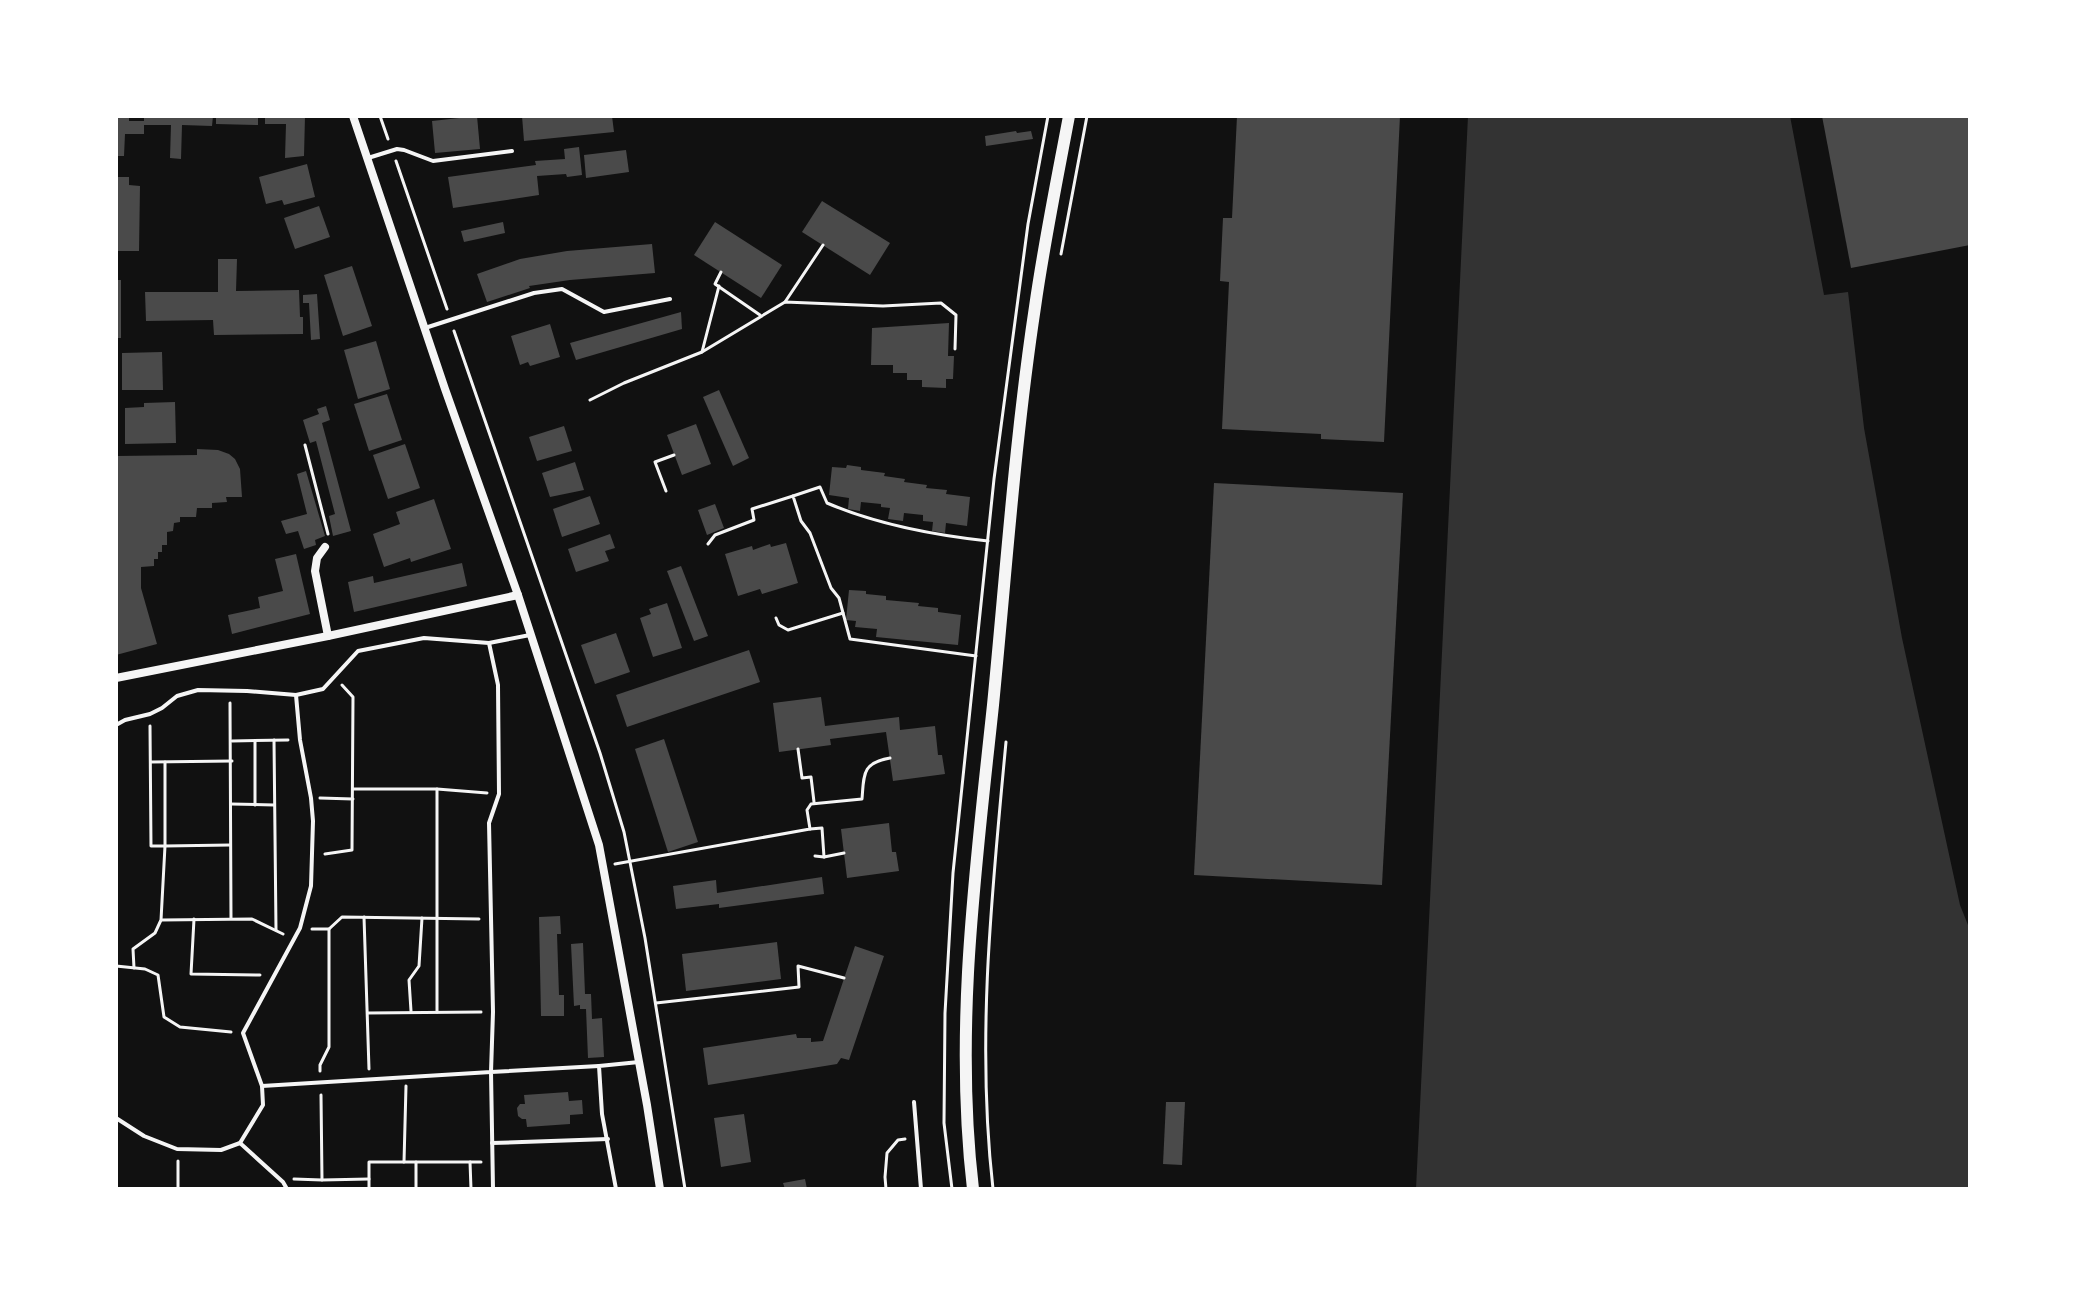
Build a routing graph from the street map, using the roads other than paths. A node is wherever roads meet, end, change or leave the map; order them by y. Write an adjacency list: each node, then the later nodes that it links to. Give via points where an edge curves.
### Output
1 (353, 116): 4 (street)
2 (1069, 116): 29 (main road, via 1023,402 974,888 966,1028)
3 (512, 151): 4 (lane, via 433,161 404,150)
4 (368, 158): 6 (street)
5 (670, 299): 6 (lane, via 604,312 562,289)
6 (425, 328): 8 (street)
7 (325, 547): 10 (street, via 315,571)
8 (518, 595): 9 (street); 10 (street)
9 (531, 635): 11 (lane); 15 (street, via 599,845)
10 (328, 636): 12 (street)
11 (489, 643): 13 (lane, via 424,638 358,651 323,689); 17 (lane, via 498,685 499,794 489,823)
12 (116, 678)
13 (296, 695): 14 (lane, via 198,690); 18 (lane, via 311,798 311,886 300,928 243,1033)
14 (116, 725)
15 (639, 1062): 16 (lane); 27 (street)
16 (599, 1066): 17 (lane); 21 (lane)
17 (491, 1072): 18 (lane); 23 (lane)
18 (262, 1086): 22 (lane, via 263,1105)
19 (914, 1102): 28 (lane)
20 (116, 1118): 22 (lane, via 177,1149 221,1150)
21 (608, 1139): 23 (lane); 26 (lane)
22 (240, 1143): 24 (lane)
23 (492, 1143): 25 (lane)
24 (287, 1189)
25 (493, 1189)
26 (616, 1189)
27 (660, 1189)
28 (921, 1189)
29 (973, 1189)

